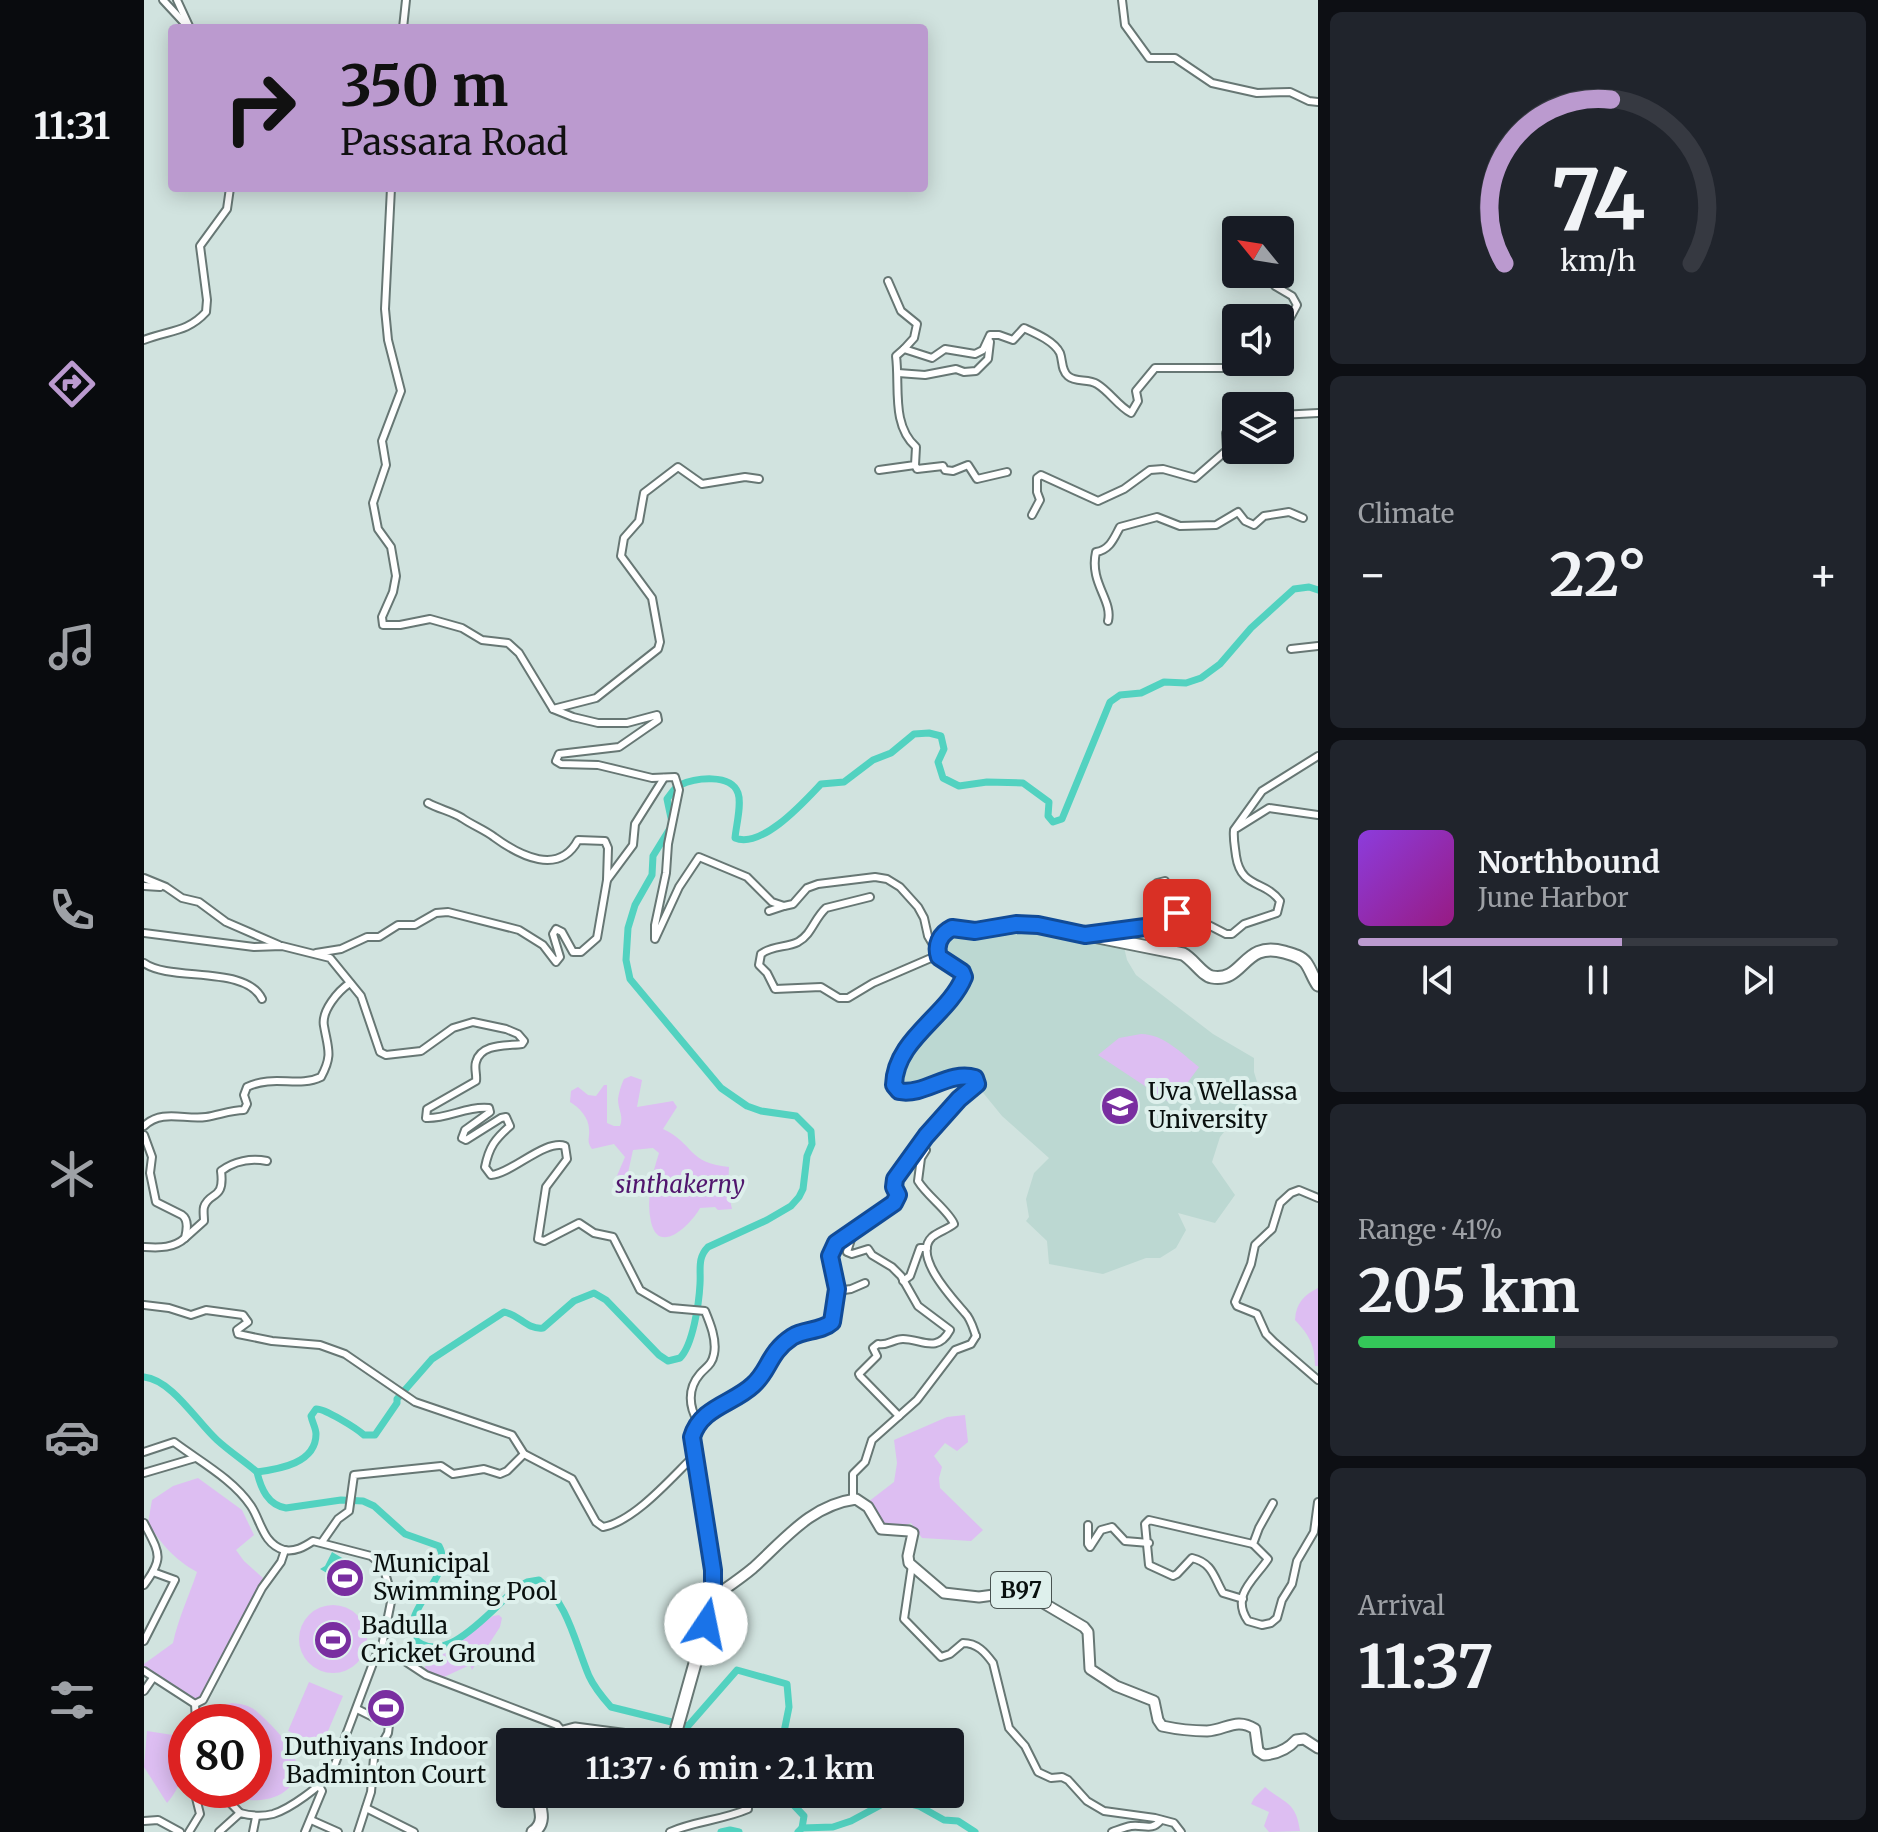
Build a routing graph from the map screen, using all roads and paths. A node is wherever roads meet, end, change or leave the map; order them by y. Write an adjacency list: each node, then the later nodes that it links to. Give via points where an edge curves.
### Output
1 (163, 0): 5 (street)
2 (177, 0): 6 (street)
3 (406, 0): 7 (street)
4 (1122, 0): 8 (street, via 1125,25 1149,58 1175,58 1212,83 1257,93 1290,92)
5 (185, 24)
6 (187, 24)
7 (403, 24)
8 (1318, 102)
9 (229, 192): 15 (street, via 227,209 200,246 206,312 173,334)
10 (391, 192): 31 (street, via 385,309 401,391 382,441 386,465 373,503 396,576 381,621 387,626 430,619 482,640 508,643)
11 (888, 281): 16 (street, via 901,311 917,324)
12 (1278, 288): 13 (street, via 1292,296)
13 (1294, 311)
14 (992, 335): 16 (street, via 975,354 945,349 926,358); 17 (street, via 1013,340 1024,328 1038,335 1059,351 1064,373 1072,380 1099,385 1131,413 1138,401 1136,391 1155,368); 18 (street, via 988,359 976,371)
15 (144, 340)
16 (904, 349): 18 (street, via 896,356)
17 (1222, 368)
18 (898, 373): 22 (street, via 901,430 916,447)
19 (1318, 413): 20 (street)
20 (1294, 414)
21 (1222, 454): 26 (street, via 1195,478 1150,470 1098,501 1041,475 1040,500)
22 (915, 465): 23 (street); 24 (street, via 953,471 968,465 977,479)
23 (879, 470)
24 (1007, 472)
25 (759, 479): 31 (street, via 702,484 678,467 644,493 639,521 624,538 621,556 652,598 658,649 596,698)
26 (1032, 515)
27 (1303, 518): 28 (street, via 1289,512 1264,516 1254,525 1238,512 1216,525 1180,526 1157,517 1120,527 1094,560)
28 (1108, 621)
29 (1318, 646): 30 (street)
30 (1291, 649)
31 (553, 709): 33 (street, via 598,723 657,715 658,720 625,745 559,754 556,761)
32 (1318, 756): 36 (street, via 1269,785)
33 (665, 778): 38 (street, via 635,824 633,845); 43 (street, via 675,777 678,787 654,938 699,857 747,877 772,902)
34 (428, 803): 38 (street, via 532,858 560,859 578,840 605,841)
35 (1318, 815): 36 (street, via 1269,808)
36 (1234, 830): 47 (street, via 1238,869 1276,895 1277,913 1232,934 1177,913 1160,925)
37 (144, 878): 41 (street)
38 (607, 880): 49 (street, via 597,938 581,952 573,952 556,929 557,962 519,930 448,912)
39 (1165, 881): 45 (street, via 1157,883)
40 (144, 886): 41 (street)
41 (166, 887): 48 (street)
42 (870, 897): 50 (street, via 826,908 799,941 761,954 759,965 775,989 821,987 848,998)
43 (784, 906): 44 (street); 50 (street, via 818,884 887,879 918,907)
44 (769, 911)
45 (1164, 911)
46 (144, 933): 48 (street)
47 (1085, 935): 50 (highway, via 1038,925 952,928 942,936); 53 (highway, via 1183,954 1214,977 1234,972 1258,951 1274,949 1302,959)
48 (282, 946): 49 (street)
49 (316, 953): 52 (street, via 330,958)
50 (937, 953): 57 (highway, via 962,972 963,981 909,1047 894,1085 903,1092 966,1076 977,1083)
51 (144, 963): 54 (street, via 163,971 242,982)
52 (350, 983): 55 (street, via 339,991 323,1023 330,1055 321,1077 306,1082 269,1079 247,1087 244,1110 165,1116); 70 (street, via 361,996 375,1042 386,1055 421,1051 453,1028 473,1022 522,1037 522,1044 483,1052 475,1063 476,1081 427,1109 426,1118 489,1108 465,1130 466,1140 506,1117 510,1126 488,1149 485,1167 491,1175 557,1144 565,1146 567,1159 546,1187 538,1239 544,1241 579,1223 613,1237 640,1290 667,1306 705,1311 715,1352 693,1385 690,1408)
53 (1318, 985)
54 (262, 999)
55 (144, 1126)
56 (144, 1136): 61 (street, via 152,1157 156,1202 185,1218)
57 (921, 1144): 60 (highway, via 895,1179 896,1200); 63 (street, via 926,1150 917,1176 954,1224 931,1238)
58 (267, 1161): 61 (street, via 248,1160 224,1168 219,1193 203,1209 204,1221)
59 (1318, 1198): 68 (street, via 1299,1190 1280,1203 1272,1229 1255,1245 1235,1302 1257,1314 1274,1342)
60 (851, 1231): 64 (street, via 847,1252 868,1249); 66 (highway, via 832,1251)
61 (185, 1238): 62 (street, via 163,1248)
62 (144, 1246)
63 (927, 1248): 64 (street, via 917,1252 910,1276); 69 (street, via 945,1292 970,1320 976,1336 955,1350)
64 (903, 1281): 69 (street, via 918,1306 950,1330 941,1341 927,1345 906,1339 873,1348 876,1357 859,1374)
65 (865, 1283): 66 (street)
66 (837, 1291): 70 (highway, via 830,1324 792,1337 772,1354 756,1383)
67 (144, 1305): 72 (street, via 191,1315 206,1310 243,1315 248,1322 238,1334 320,1345 345,1354 407,1398 512,1435)
68 (1318, 1380)
69 (899, 1416): 76 (street, via 872,1440 865,1462 853,1474)
70 (698, 1423): 73 (highway, via 692,1437)
71 (144, 1452): 74 (street, via 174,1442)
72 (524, 1454): 73 (street, via 572,1479 603,1527 635,1510); 81 (street, via 500,1474 484,1469 453,1474 441,1466 354,1475 349,1509)
73 (695, 1455): 88 (highway, via 713,1570)
74 (195, 1458): 75 (street); 84 (street, via 250,1504 262,1532)
75 (144, 1473)
76 (853, 1499): 85 (main road, via 868,1507 881,1529 913,1533 908,1556); 88 (main road, via 804,1519 742,1578)
77 (1318, 1502): 89 (street, via 1314,1532 1297,1561 1277,1618 1262,1625 1248,1621)
78 (1273, 1503): 83 (street)
79 (144, 1523): 86 (street, via 159,1554)
80 (1088, 1525): 82 (street, via 1090,1547 1101,1530 1112,1527 1125,1541)
81 (322, 1542): 84 (street); 91 (street, via 371,1556 383,1566 392,1597)
82 (1149, 1543): 83 (street, via 1149,1520); 89 (street, via 1149,1565 1173,1576 1192,1558 1198,1560 1216,1576 1223,1593)
83 (1253, 1544): 89 (street, via 1268,1559 1247,1583)
84 (285, 1550): 95 (street, via 203,1700)
85 (912, 1565): 99 (main road, B97, via 948,1594 979,1597 1019,1590 1058,1609 1087,1630 1090,1669 1154,1701 1162,1726 1210,1731 1243,1723 1255,1729 1258,1751 1264,1755 1289,1748 1296,1740); 109 (street, via 905,1622 941,1657 963,1643 987,1655 1009,1728 1038,1772 1068,1780 1104,1811)
86 (153, 1572): 87 (street); 90 (street, via 175,1580)
87 (144, 1585)
88 (712, 1598): 98 (highway)
89 (1243, 1599)
90 (144, 1641)
91 (382, 1646): 96 (street); 97 (street, via 426,1675)
92 (144, 1671): 93 (street)
93 (153, 1678): 94 (street); 95 (street)
94 (144, 1691)
95 (195, 1704)
96 (357, 1709): 100 (street, via 332,1772); 103 (street, via 389,1725 374,1758)
97 (560, 1728)
98 (675, 1728)
99 (1318, 1748)
100 (319, 1786): 107 (street, via 279,1812); 108 (street, via 322,1791)
101 (198, 1808): 113 (street)
102 (235, 1808): 106 (street)
103 (366, 1808): 118 (street); 119 (street)
104 (540, 1808): 111 (highway)
105 (748, 1808): 120 (street)
106 (240, 1813): 107 (street); 114 (street)
107 (256, 1817): 115 (street)
108 (311, 1820): 116 (street); 117 (street)
109 (1161, 1820): 121 (street, via 1150,1829 1131,1826); 122 (street, via 1174,1823)
110 (144, 1821): 112 (street, via 158,1820)
111 (536, 1831)
112 (180, 1832)
113 (189, 1832)
114 (219, 1832)
115 (253, 1832)
116 (305, 1832)
117 (338, 1832)
118 (358, 1832)
119 (414, 1832)
120 (670, 1832)
121 (1112, 1832)
122 (1181, 1832)

